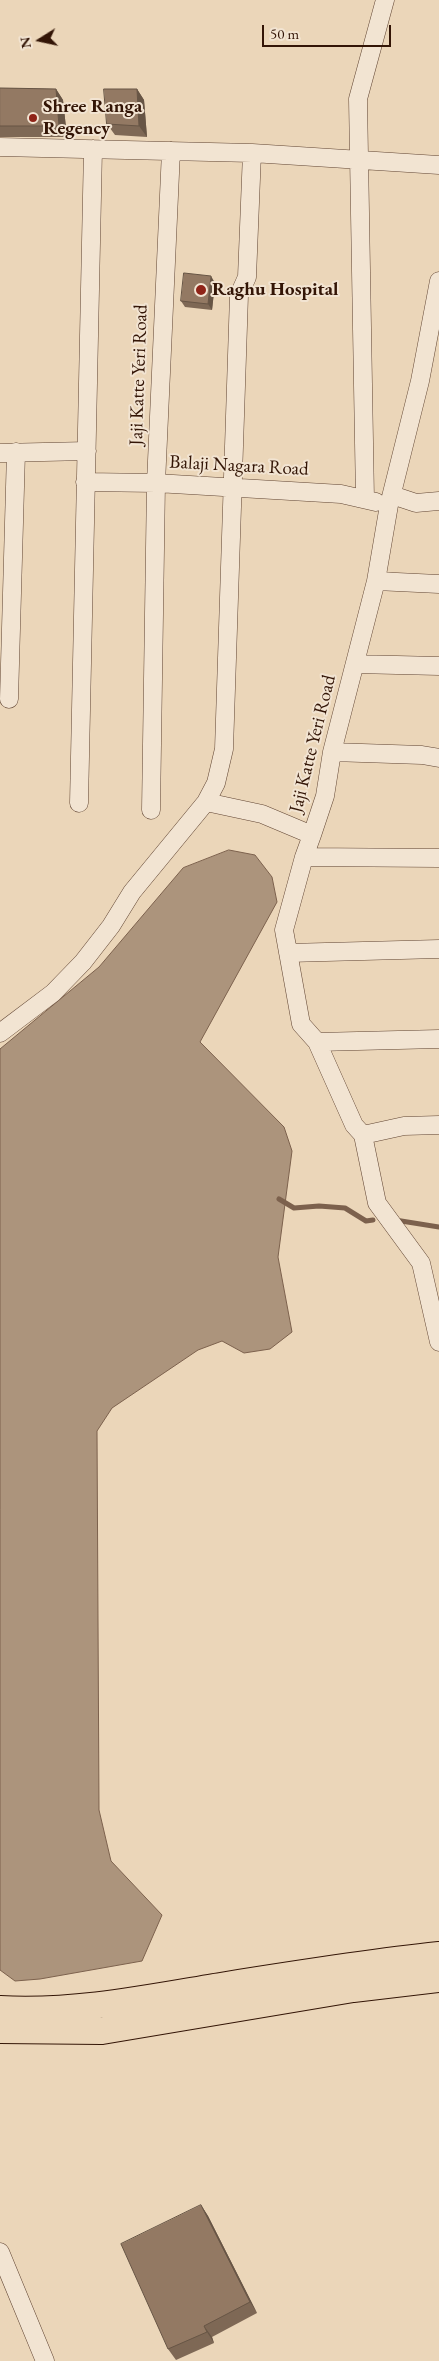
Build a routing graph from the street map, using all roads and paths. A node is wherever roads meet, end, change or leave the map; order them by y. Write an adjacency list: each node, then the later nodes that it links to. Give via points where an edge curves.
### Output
1 (385, 0): 6 (street, via 358,99)
2 (0, 146): 3 (street)
3 (93, 150): 4 (street); 9 (street)
4 (172, 151): 5 (street); 12 (street, Jaji Katte Yeri Road)
5 (252, 153): 6 (street); 13 (street, via 247,277 239,295)
6 (358, 159): 7 (street); 14 (street)
7 (439, 165)
8 (439, 281): 15 (street, Jaji Katte Yeri Road, via 420,381)
9 (87, 450): 10 (street); 11 (street)
10 (8, 452): 21 (street)
11 (86, 482): 12 (street, Balaji Nagara Road); 25 (street)
12 (156, 483): 13 (street, Balaji Nagara Road); 26 (street, Jaji Katte Yeri Road)
13 (233, 487): 14 (street, Balaji Nagara Road, via 341,494); 24 (street, via 224,749 216,783)
14 (365, 499): 15 (street, Balaji Nagara Road)
15 (390, 500): 16 (street, Balaji Nagara Road); 17 (street, Jaji Katte Yeri Road)
16 (439, 501)
17 (376, 581): 18 (street); 19 (street, Jaji Katte Yeri Road)
18 (439, 584)
19 (355, 664): 20 (street); 22 (street, Jaji Katte Yeri Road)
20 (439, 666)
21 (9, 699)
22 (332, 752): 23 (street); 27 (street, Jaji Katte Yeri Road, via 324,796)
23 (439, 758)
24 (206, 802): 27 (street, Jaji Katte Yeri Road, via 262,814); 32 (street, via 132,892 83,962 53,993)
25 (80, 803)
26 (151, 810)
27 (312, 834): 28 (street)
28 (304, 857): 29 (street); 31 (street, via 284,930)
29 (439, 858)
30 (439, 949): 31 (street)
31 (288, 953): 34 (street, via 301,1024)
32 (0, 1032)
33 (439, 1039): 34 (street)
34 (317, 1042): 36 (street, via 354,1125)
35 (439, 1125): 36 (street, via 404,1126)
36 (363, 1135): 37 (street, via 377,1203 421,1264)
37 (439, 1342)
38 (439, 1955): 40 (highway, via 350,1965 99,2006 31,2011)
39 (439, 1980): 41 (highway, via 353,1989 102,2031)
40 (0, 2009)
41 (0, 2030)
42 (0, 2252): 43 (street)
43 (45, 2361)

